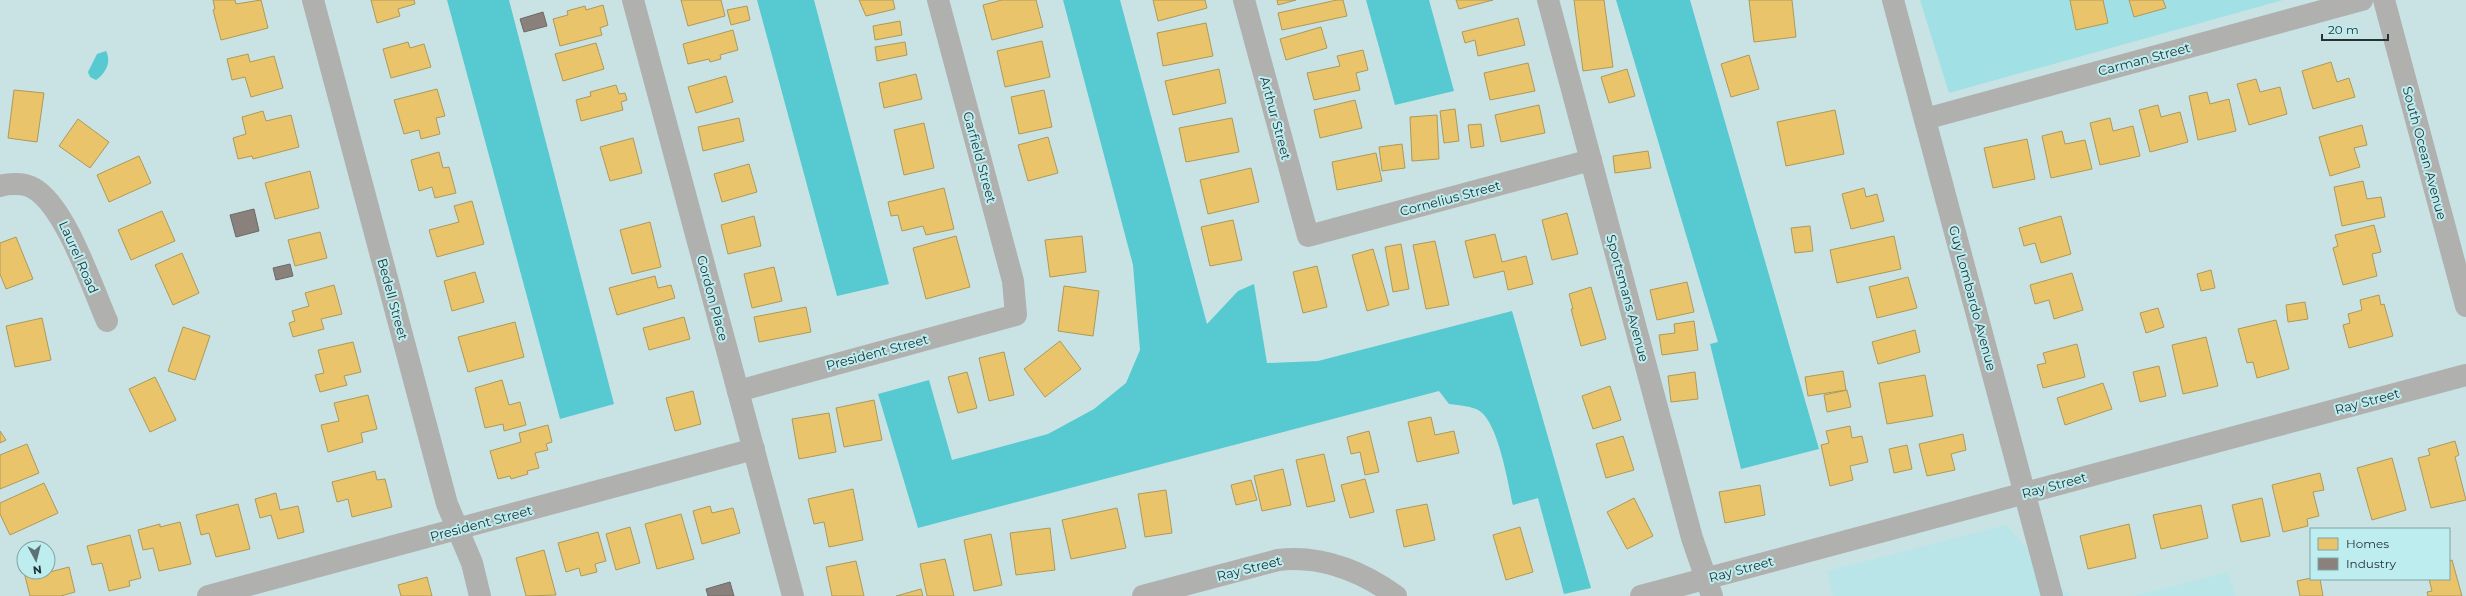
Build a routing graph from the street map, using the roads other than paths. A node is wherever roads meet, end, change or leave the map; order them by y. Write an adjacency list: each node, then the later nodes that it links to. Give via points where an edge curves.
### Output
1 (313, 0): 20 (street, Bedell Street, via 445,496)
2 (633, 0): 17 (street, Gordon Place)
3 (938, 0): 14 (street, Garfield Street, via 1013,281)
4 (1244, 0): 12 (street, Arthur Street)
5 (1548, 0): 10 (street, Sportsmans Avenue)
6 (1893, 0): 9 (street, Guy Lombardo Avenue)
7 (2362, 0): 9 (street, Carman Street)
8 (2384, 0): 13 (street, South Ocean Avenue)
9 (1925, 118): 19 (street, Guy Lombardo Avenue)
10 (1591, 160): 12 (street, Cornelius Street); 21 (street, Sportsmans Avenue, via 1692,538)
11 (0, 186): 15 (street, Laurel Road, via 27,185 35,188 61,216)
12 (1308, 236)
13 (2466, 306)
14 (1016, 315): 17 (street, President Street)
15 (107, 321)
16 (2466, 375): 19 (street, Ray Street)
17 (738, 391): 18 (street, Gordon Place)
18 (754, 449): 20 (street, President Street); 24 (street, Gordon Place)
19 (2025, 493): 21 (street, Ray Street); 28 (street, Guy Lombardo Avenue)
20 (458, 530): 22 (street, President Street); 23 (street, Bedell Street, via 472,563)
21 (1709, 587): 27 (street, Ray Street)
22 (208, 596)
23 (480, 596)
24 (793, 596)
25 (1143, 596): 26 (street, Ray Street, via 1294,558 1322,561 1353,571)
26 (1396, 596)
27 (1641, 596)
28 (2052, 596)

